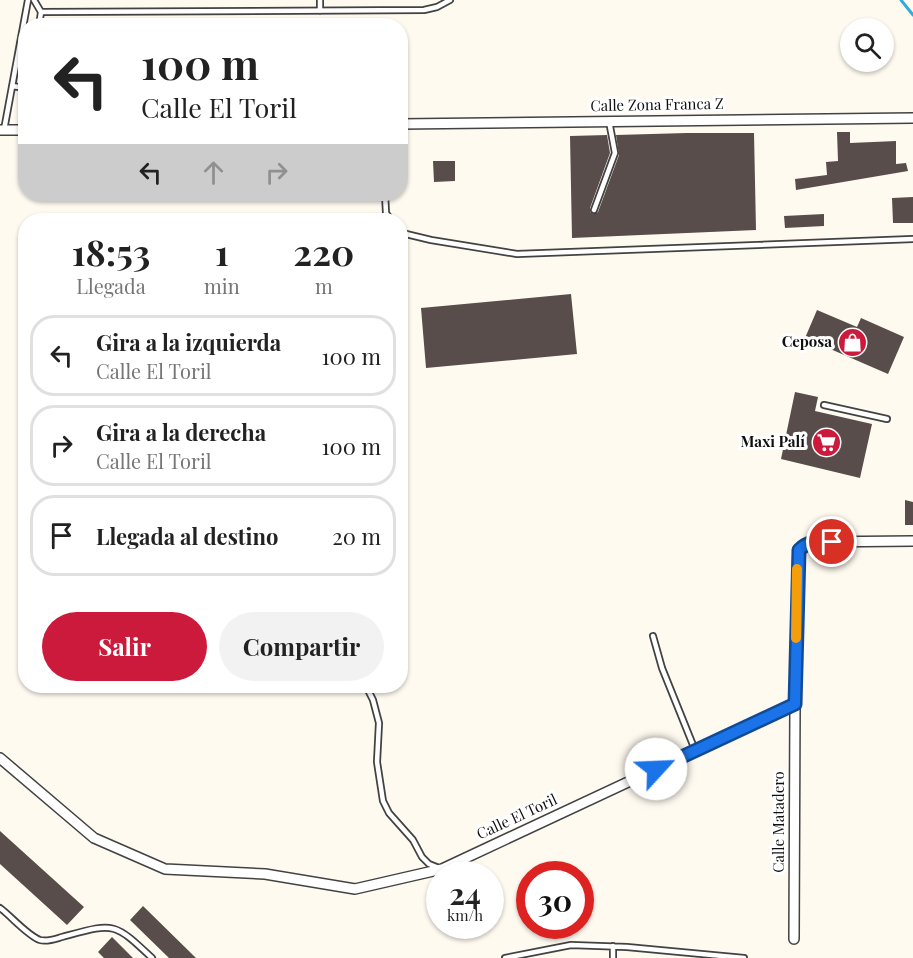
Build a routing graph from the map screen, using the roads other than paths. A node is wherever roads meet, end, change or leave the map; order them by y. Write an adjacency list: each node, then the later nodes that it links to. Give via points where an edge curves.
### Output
1 (28, 0): 7 (lane)
2 (34, 0): 6 (lane)
3 (320, 0): 5 (lane)
4 (450, 0): 5 (lane, via 424,10)
5 (320, 11): 6 (lane)
6 (40, 12): 8 (lane)
7 (25, 18)
8 (40, 18)
9 (18, 54): 10 (lane)
10 (12, 86): 11 (lane); 15 (lane)
11 (18, 87)
12 (913, 118): 13 (street, Calle Zona Franca Z)
13 (609, 121): 14 (street, Calle Zona Franca Z); 17 (lane, via 615,153)
14 (408, 124)
15 (2, 130): 16 (street)
16 (18, 130)
17 (594, 210)
18 (408, 234): 19 (lane, via 518,254)
19 (913, 239)
20 (824, 405): 21 (lane)
21 (887, 419)
22 (913, 541): 25 (street, via 812,542 799,550)
23 (653, 636): 26 (lane)
24 (370, 693): 28 (lane, via 379,723 377,762 383,801)
25 (795, 704): 26 (street, Calle El Toril); 32 (street, Calle Matadero)
26 (695, 750): 29 (street, Calle El Toril)
27 (0, 758): 30 (street, Calle El Toril, via 94,837 165,869 266,874 355,889)
28 (426, 861)
29 (459, 861)
30 (426, 873)
31 (0, 908): 34 (lane, via 37,939 46,941 102,927 117,928)
32 (794, 939)
33 (613, 946): 35 (lane, via 571,945); 36 (lane); 37 (lane)
34 (152, 958)
35 (505, 958)
36 (612, 958)
37 (744, 958)

